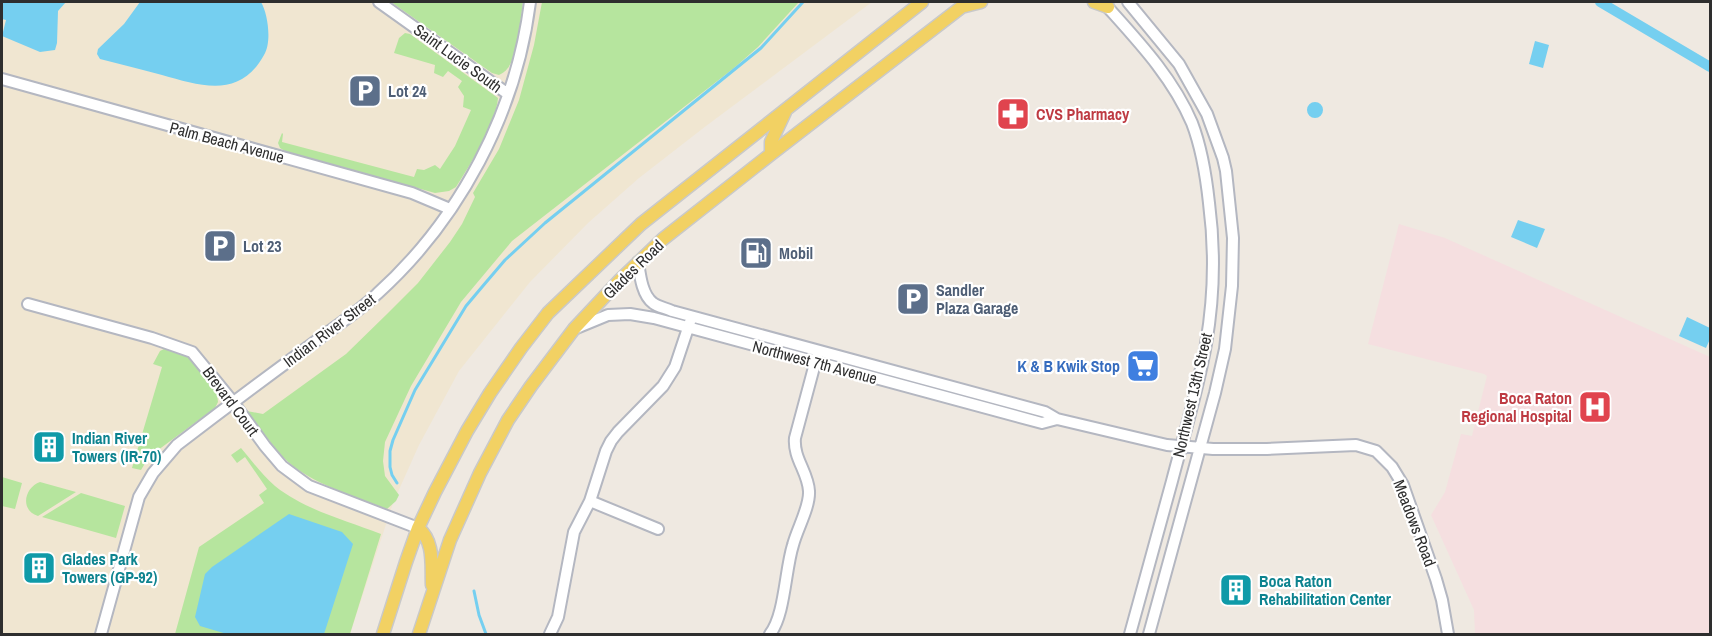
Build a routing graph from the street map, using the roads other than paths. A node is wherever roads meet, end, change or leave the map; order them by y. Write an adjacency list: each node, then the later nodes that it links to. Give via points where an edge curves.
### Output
1 (379, 2): 10 (street, Saint Lucie South)
2 (530, 2): 10 (street, Indian River Street)
3 (922, 2): 11 (main road, Glades Road)
4 (981, 2): 8 (main road)
5 (1094, 2): 7 (main road)
6 (1128, 2): 24 (street, Northwest 13th Street, via 1189,79 1207,114 1226,171 1232,286 1225,349)
7 (1105, 4): 23 (street, Northwest 13th Street, via 1174,90 1192,124 1204,161 1213,240 1210,300 1198,384)
8 (964, 5): 12 (main road, Glades Road)
9 (2, 80): 13 (street, Palm Beach Avenue, via 412,194)
10 (508, 94): 13 (street, Indian River Street, via 487,148)
11 (786, 108): 12 (main road, via 771,142); 26 (main road, Glades Road, via 641,224 548,313 490,393)
12 (771, 154): 14 (main road, Glades Road)
13 (450, 209): 21 (street, Indian River Street, via 426,243 376,295)
14 (638, 262): 16 (street, Northwest 7th Avenue, via 647,297 654,304); 18 (main road, Glades Road)
15 (28, 304): 21 (street, Brevard Court, via 192,352)
16 (692, 315): 17 (street); 19 (street, Northwest 7th Avenue)
17 (688, 327): 18 (street, Northwest 7th Avenue, via 619,314); 20 (street, Northwest 7th Avenue); 25 (street, via 675,367 663,386 611,441)
18 (574, 330): 28 (main road, Glades Road, via 531,386 492,449 450,540)
19 (818, 350): 20 (street); 22 (street, Northwest 7th Avenue, via 1045,411)
20 (815, 362): 22 (street, Northwest 7th Avenue, via 1042,423); 33 (street, via 794,448 807,482 808,502 787,567 777,622)
21 (233, 402): 26 (street, Brevard Court, via 282,466 309,486); 29 (street, Indian River Street, via 177,446 148,480 136,505)
22 (1057, 419): 23 (street, Northwest 7th Avenue)
23 (1181, 446): 24 (street, Northwest 7th Avenue); 34 (street, Northwest 13th Street)
24 (1200, 448): 35 (street, Northwest 13th Street); 36 (street, Meadows Road, via 1356,445 1376,451 1392,466 1403,485 1436,579)
25 (590, 501): 27 (street); 32 (street, via 574,532 558,617)
26 (418, 528): 28 (main road, via 429,540); 30 (main road, Glades Road)
27 (658, 529)
28 (433, 592): 31 (main road, Glades Road)
29 (100, 634)
30 (384, 634)
31 (419, 634)
32 (550, 634)
33 (770, 634)
34 (1130, 634)
35 (1149, 634)
36 (1448, 634)

